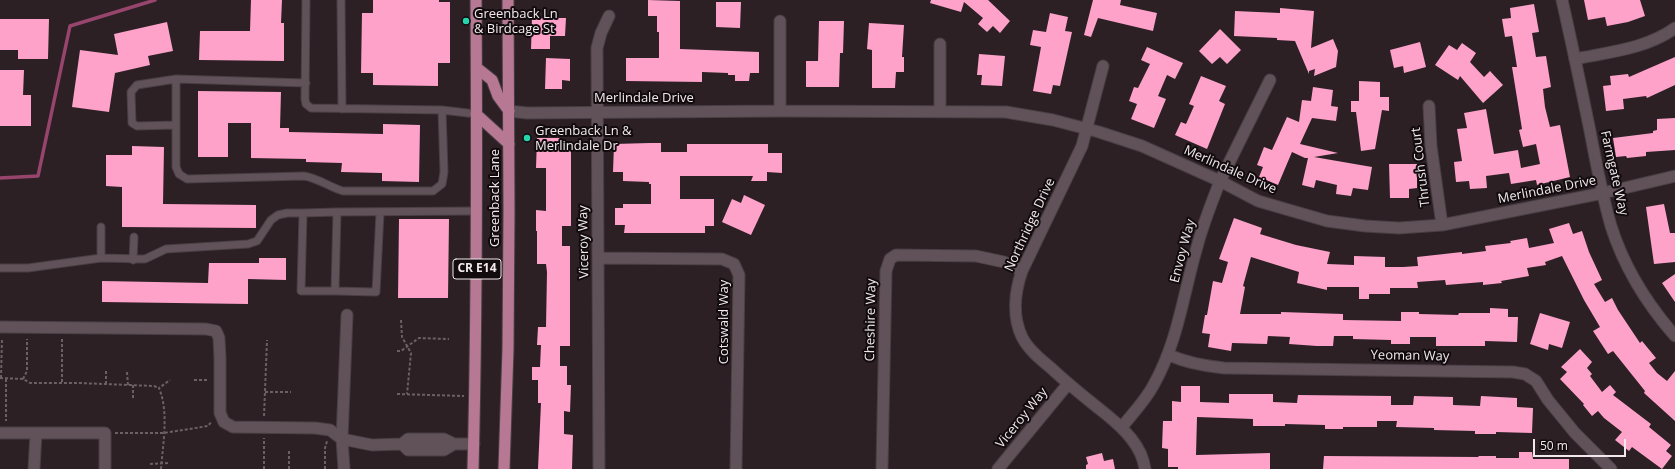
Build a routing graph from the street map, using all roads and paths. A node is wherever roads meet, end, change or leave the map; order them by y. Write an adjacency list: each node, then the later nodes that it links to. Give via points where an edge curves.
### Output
1 (306, 0): 15 (lane)
2 (341, 0): 17 (lane)
3 (476, 0): 12 (main road, Greenback Lane / CR E14)
4 (508, 0): 19 (main road, Greenback Lane / CR E14)
5 (1562, 0): 10 (street, Farmgate Way)
6 (609, 16): 22 (street, Viceroy Way, via 597,48)
7 (780, 21): 20 (street)
8 (1675, 28): 10 (street, via 1647,43)
9 (940, 44): 21 (street)
10 (1575, 59): 29 (street, Farmgate Way)
11 (1103, 66): 25 (street, Northridge Drive)
12 (477, 68): 19 (main road, via 492,80 498,96); 23 (main road, Greenback Lane / CR E14)
13 (176, 79): 15 (lane); 24 (lane); 24 (lane, via 137,85 131,92 132,123 137,126)
14 (1270, 80): 28 (street, Envoy Way)
15 (306, 83): 17 (lane, via 306,104 311,108)
16 (1429, 106): 34 (street, Thrush Court, via 1431,146)
17 (342, 109): 18 (lane)
18 (442, 110): 23 (lane); 24 (lane, via 444,172 442,184 433,191 343,191 315,178 304,176 186,178 179,174 176,167)
19 (509, 110): 22 (street, Merlindale Drive, via 527,113); 26 (main road, Greenback Lane / CR E14)
20 (780, 111): 21 (street, Merlindale Drive); 22 (street, Merlindale Drive)
21 (940, 111): 25 (street, Merlindale Drive, via 1006,112)
22 (596, 112): 38 (street, Viceroy Way)
23 (476, 114): 26 (main road); 30 (main road, Greenback Lane / CR E14)
24 (176, 125)
25 (1086, 129): 28 (street, Merlindale Drive, via 1142,146); 41 (street, Northridge Drive, via 1082,146)
26 (509, 144): 96 (main road, Greenback Lane / CR E14, via 508,349)
27 (1675, 176): 29 (street, Merlindale Drive)
28 (1220, 180): 34 (street, Merlindale Drive, via 1258,201 1327,221 1399,228); 53 (street, Envoy Way, via 1196,247 1180,321)
29 (1603, 193): 34 (street, Merlindale Drive); 48 (street, Farmgate Way, via 1612,227 1628,268 1645,297)
30 (477, 211): 33 (lane); 83 (main road, Greenback Lane / CR E14)
31 (337, 212): 32 (lane); 33 (lane); 42 (lane)
32 (303, 213): 39 (lane, via 278,215 271,220 257,241 248,244 166,249 146,259); 42 (lane, via 301,292)
33 (380, 213): 42 (lane, via 376,292)
34 (1442, 225)
35 (101, 227): 37 (lane)
36 (134, 237): 39 (lane)
37 (101, 258): 39 (lane); 40 (lane, via 28,268)
38 (598, 258): 97 (street, Viceroy Way); 98 (street, Cotswald Way, via 722,259 734,264 739,275)
39 (133, 260)
40 (0, 268)
41 (1022, 271): 64 (street, Northridge Drive, via 1017,286 1016,302 1022,336 1032,352); 99 (street, Cheshire Way, via 1004,262 976,256 896,255 890,259 886,272)
42 (335, 291)
43 (347, 315): 82 (street)
44 (401, 320): 51 (path, via 402,337)
45 (1, 327): 46 (street); 56 (path)
46 (28, 328): 47 (street); 58 (path, via 27,371)
47 (62, 328): 61 (street, via 216,331 219,338); 62 (path)
48 (1675, 336)
49 (449, 339): 51 (path, via 419,338)
50 (267, 340): 68 (path)
51 (407, 347): 52 (path, via 401,352); 71 (path, via 411,353)
52 (396, 351)
53 (1169, 354): 76 (street, Envoy Way, via 1153,387); 102 (street, Yeoman Way, via 1186,362 1224,368 1525,374 1536,381 1575,433)
54 (106, 370): 63 (path)
55 (127, 372): 65 (path)
56 (0, 378): 57 (path)
57 (6, 379): 58 (path); 78 (path)
58 (23, 379): 62 (path, via 30,383)
59 (170, 380): 67 (path)
60 (194, 380): 61 (path)
61 (219, 380): 74 (street)
62 (62, 383): 63 (path)
63 (106, 384): 65 (path)
64 (1068, 384): 76 (street, Northridge Drive); 100 (street, Viceroy Way)
65 (128, 385): 66 (path)
66 (133, 385): 67 (path); 73 (path)
67 (159, 388): 81 (path, via 163,399)
68 (265, 392): 69 (path); 75 (path)
69 (290, 392)
70 (397, 394): 71 (path)
71 (407, 394): 72 (path)
72 (467, 396)
73 (133, 399)
74 (220, 413): 75 (street, via 224,422 232,427); 81 (path, via 208,426)
75 (264, 427): 77 (street); 91 (path)
76 (1122, 428): 101 (street, Northridge Drive, via 1139,450)
77 (330, 430): 82 (street); 93 (path, via 325,448)
78 (3, 433): 79 (street)
79 (36, 433): 80 (street); 88 (street)
80 (105, 433): 81 (path); 89 (street)
81 (164, 433): 87 (path)
82 (342, 439): 83 (street, via 372,445 402,444 408,450 444,450 454,444); 94 (street)
83 (474, 444): 95 (main road, Greenback Lane / CR E14)
84 (289, 450): 92 (path)
85 (168, 463): 87 (path)
86 (150, 464): 87 (path)
87 (162, 464): 90 (path)
88 (34, 469)
89 (105, 469)
90 (161, 469)
91 (264, 469)
92 (289, 469)
93 (325, 469)
94 (344, 469)
95 (473, 469)
96 (504, 469)
97 (599, 469)
98 (736, 469)
99 (882, 469)
100 (998, 469)
101 (1145, 469)
102 (1611, 469)

